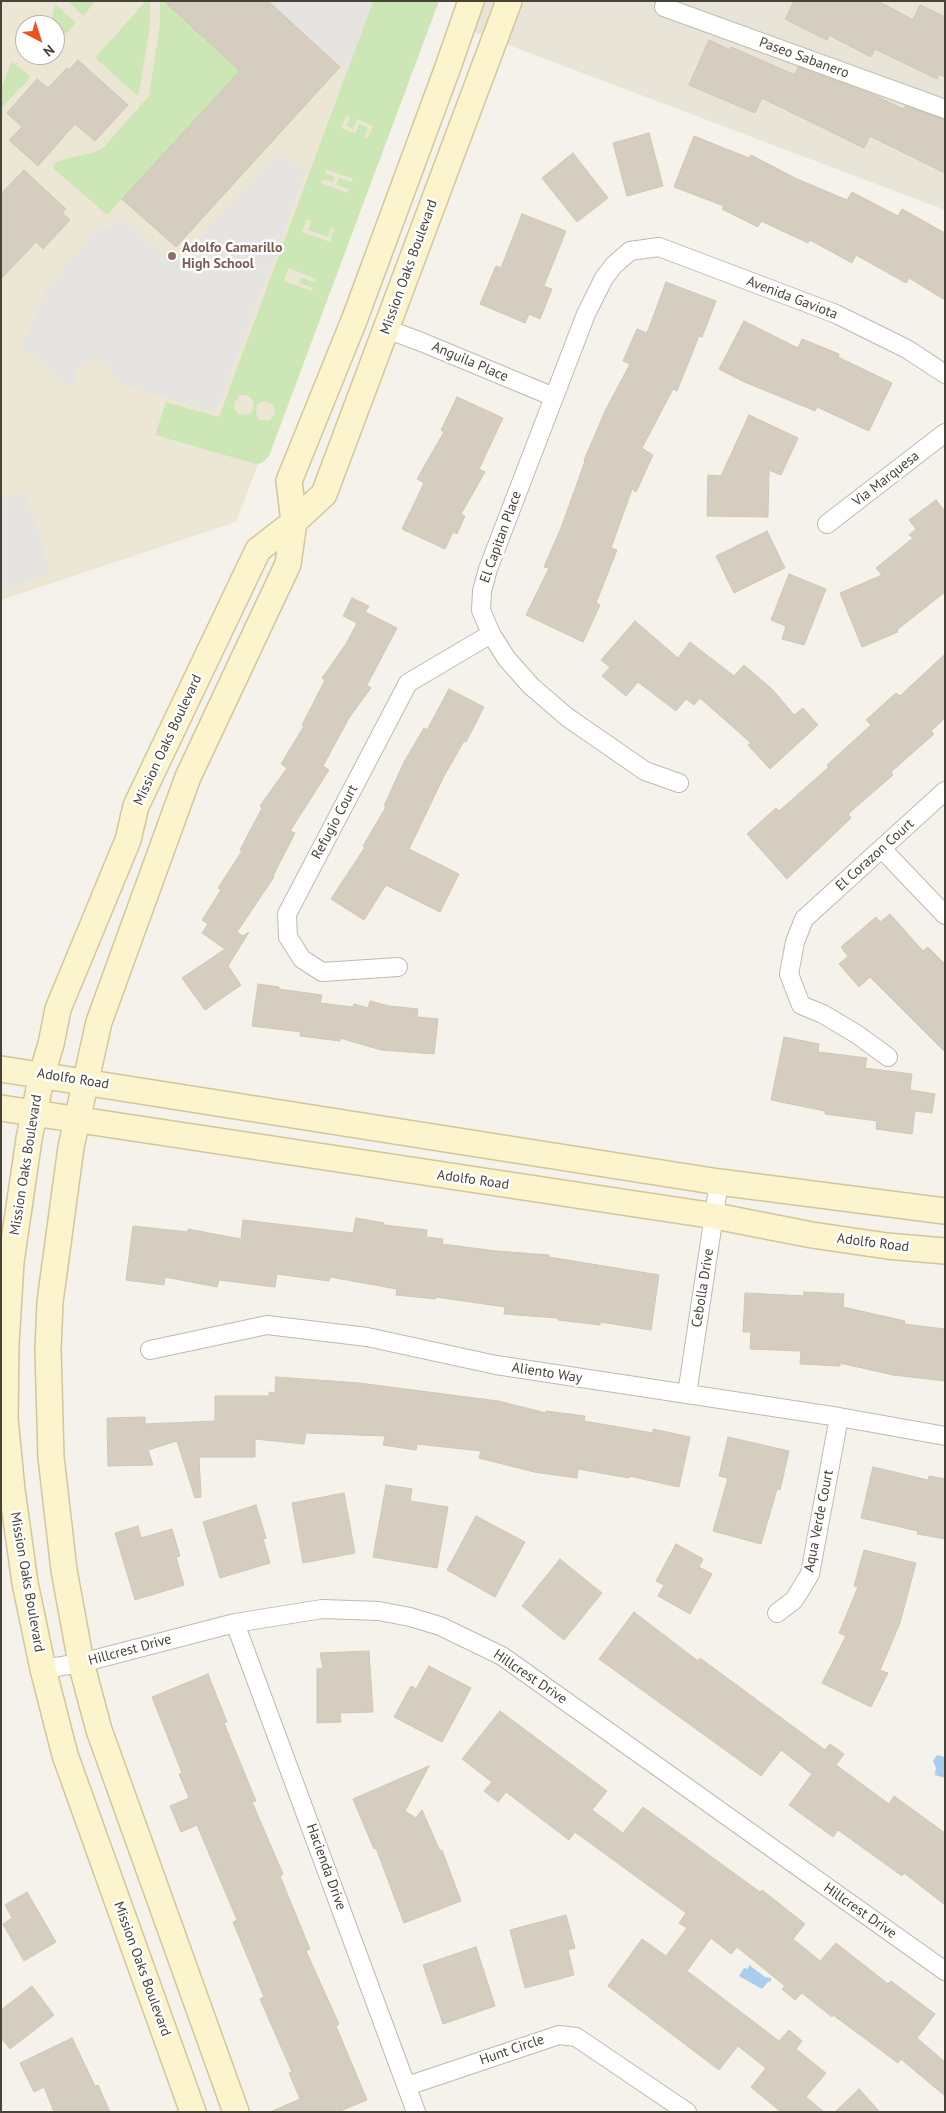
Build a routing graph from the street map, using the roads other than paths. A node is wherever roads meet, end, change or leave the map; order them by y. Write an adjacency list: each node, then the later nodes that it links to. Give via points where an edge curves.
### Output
1 (471, 1): 12 (main road, via 354,318 289,482)
2 (492, 1): 8 (main road, via 371,320 368,348)
3 (509, 1): 7 (main road, Mission Oaks Boulevard)
4 (665, 4): 5 (street, Paseo Sabanero)
5 (945, 109)
6 (630, 251): 9 (street, Avenida Gaviota, via 659,247 836,314 907,349); 10 (street, El Capitan Place, via 604,278 586,314)
7 (386, 329): 8 (main road, Mission Oaks Boulevard); 10 (street, Anguila Place)
8 (372, 366): 12 (main road, Mission Oaks Boulevard, via 324,494)
9 (945, 374)
10 (554, 397): 14 (street, El Capitan Place, via 482,591 481,610)
11 (945, 434): 13 (street, Via Marquesa)
12 (294, 522): 22 (main road, Mission Oaks Boulevard, via 258,550 136,806 128,840 58,1009); 23 (main road, via 288,564 188,777 99,1022)
13 (828, 524)
14 (491, 634): 15 (street, El Capitan Place, via 507,659 531,686 567,717 645,770); 19 (street, Refugio Court, via 408,683 287,914 288,937 302,958 322,972)
15 (679, 783)
16 (945, 791): 17 (street, El Corazon Court)
17 (882, 849): 18 (street); 20 (street, El Corazon Court, via 804,919 795,942 790,974 801,1005 823,1014)
18 (945, 916)
19 (398, 967)
20 (888, 1057)
21 (1, 1068): 22 (main road, Adolfo Road)
22 (42, 1074): 23 (main road, Adolfo Road); 25 (main road, Mission Oaks Boulevard)
23 (85, 1081): 26 (main road); 27 (main road, Adolfo Road)
24 (1, 1108): 25 (main road, Adolfo Road)
25 (34, 1113): 26 (main road, Adolfo Road); 34 (main road, Mission Oaks Boulevard, via 11,1262)
26 (77, 1119): 29 (main road, Adolfo Road); 38 (main road, via 50,1302 48,1350 50,1456 64,1570)
27 (719, 1182): 28 (main road, Adolfo Road); 29 (street, Cebolla Drive)
28 (945, 1211)
29 (715, 1216): 30 (main road, Adolfo Road, via 812,1235); 32 (street, Cebolla Drive)
30 (945, 1251)
31 (150, 1350): 32 (street, Aliento Way, via 267,1325 367,1337 496,1365)
32 (686, 1394): 33 (street, Aliento Way)
33 (839, 1417): 35 (street, Aliento Way); 36 (street, Aqua Verde Court, via 810,1574 794,1600)
34 (3, 1418): 39 (main road, Mission Oaks Boulevard, via 25,1583)
35 (945, 1436)
36 (777, 1612)
37 (235, 1623): 38 (street, Hillcrest Drive); 40 (street, Hillcrest Drive, via 322,1609 379,1611 440,1626 479,1644 502,1656); 41 (street, Hacienda Drive)
38 (81, 1663): 39 (street, Hillcrest Drive); 43 (main road, via 99,1730)
39 (43, 1670): 42 (main road, Mission Oaks Boulevard, via 65,1755)
40 (945, 1971)
41 (407, 2086): 44 (street, Hacienda Drive); 45 (street, Hunt Circle, via 559,2035 576,2037)
42 (193, 2112)
43 (236, 2112)
44 (416, 2112)
45 (687, 2112)

